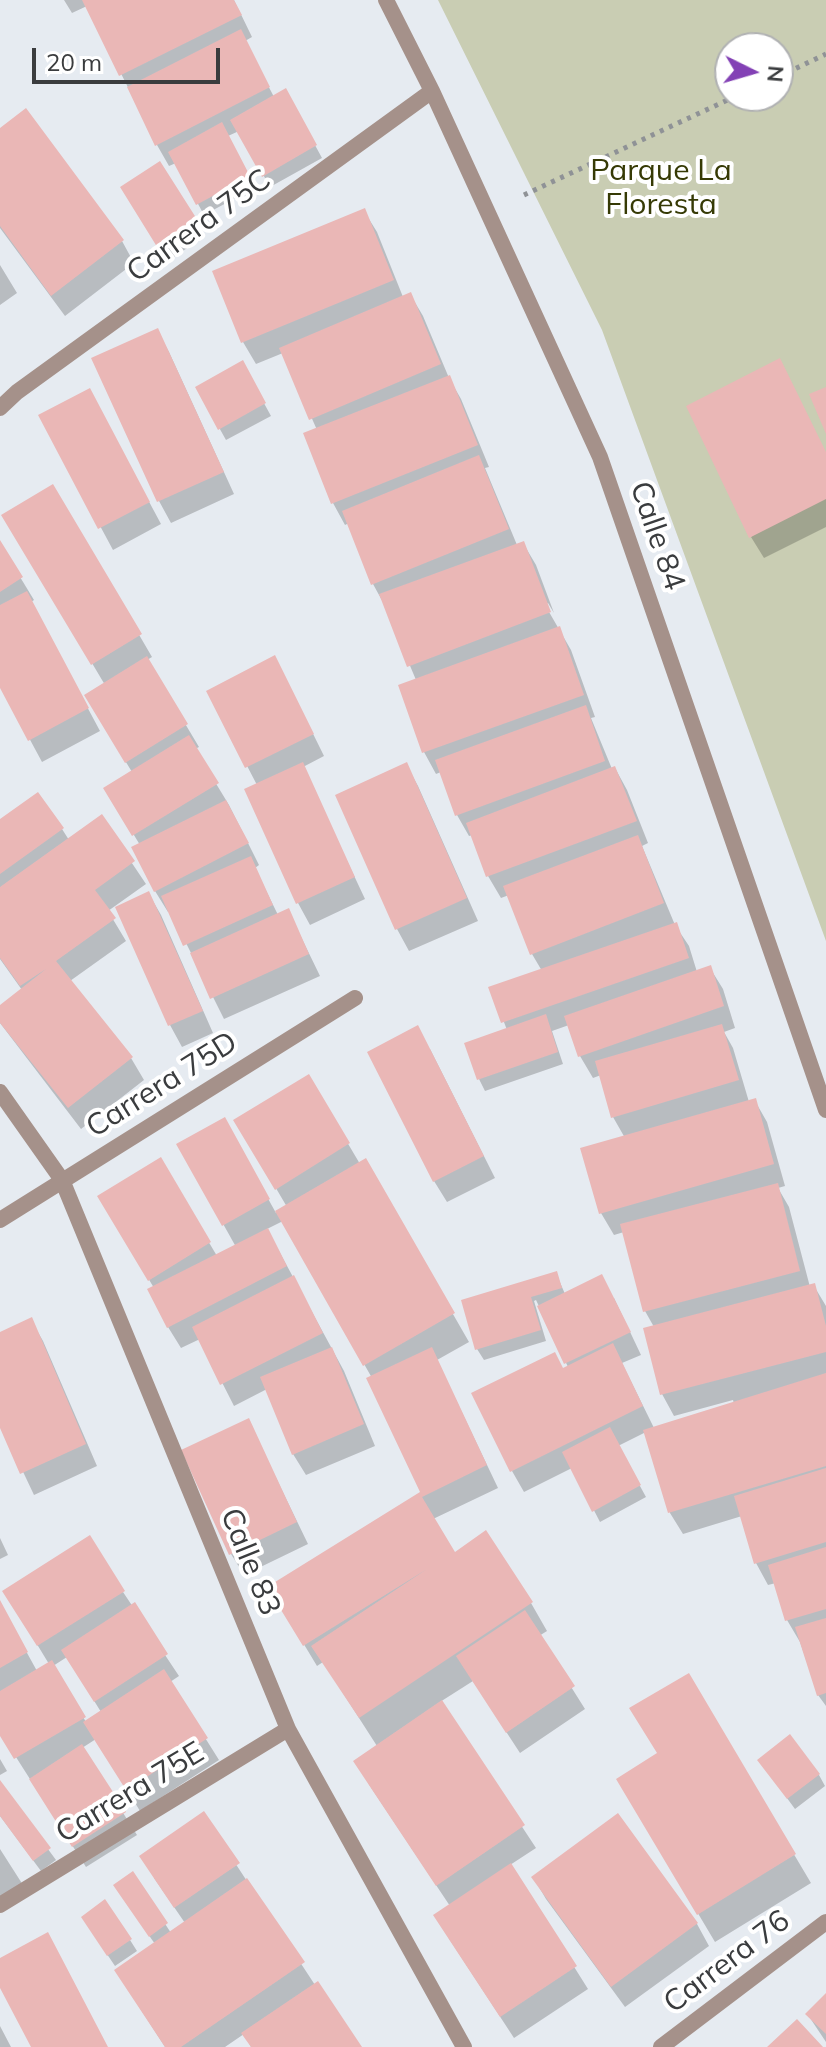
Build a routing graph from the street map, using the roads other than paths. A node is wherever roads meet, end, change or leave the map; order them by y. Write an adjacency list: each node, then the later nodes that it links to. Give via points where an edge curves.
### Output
1 (386, 0): 2 (street, Calle 84)
2 (432, 91): 3 (street, Carrera 75C); 6 (street, Calle 84, via 600,457)
3 (0, 408)
4 (355, 998): 7 (street, Carrera 75D)
5 (0, 1092): 7 (street, Calle 83)
6 (826, 1110)
7 (62, 1180): 8 (street, Carrera 75D); 9 (street, Calle 83)
8 (0, 1220)
9 (288, 1729): 10 (street, Carrera 75E); 12 (street, Calle 83)
10 (0, 1905)
11 (826, 1922): 13 (street, Carrera 76)
12 (464, 2047)
13 (661, 2047)

